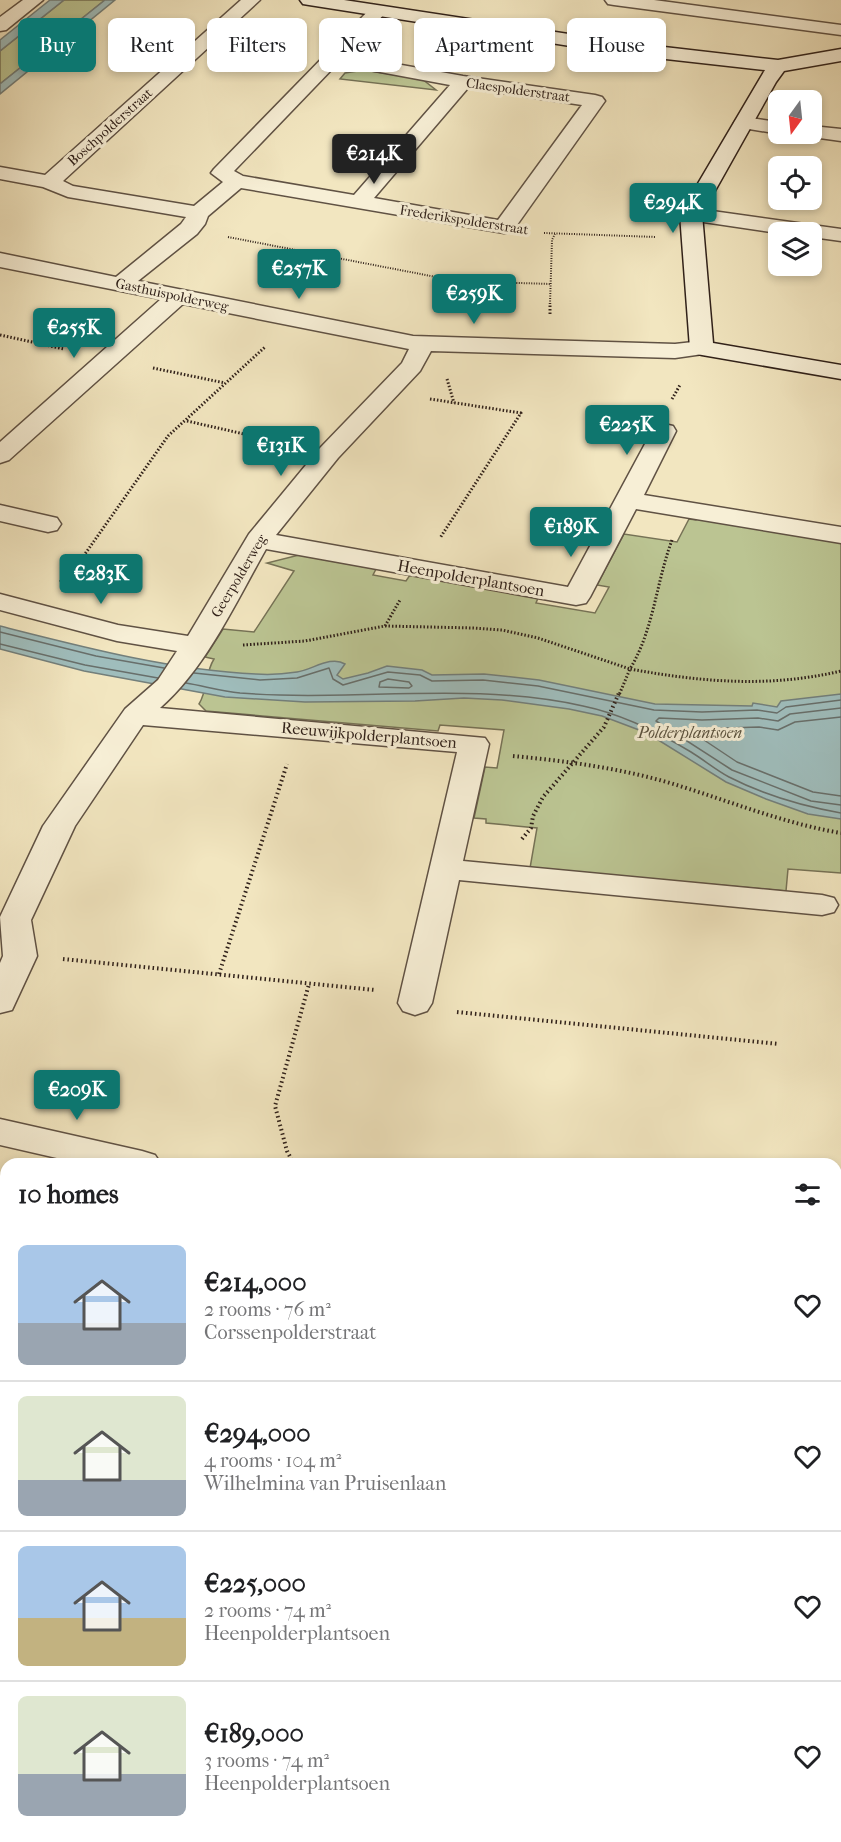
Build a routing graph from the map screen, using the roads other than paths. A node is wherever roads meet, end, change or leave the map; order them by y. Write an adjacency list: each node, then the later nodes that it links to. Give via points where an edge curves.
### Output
1 (34, 0): 8 (street)
2 (251, 0): 20 (street, Boschpolderstraat)
3 (309, 0): 5 (street)
4 (614, 0): 9 (street)
5 (352, 3): 6 (street)
6 (378, 11): 7 (street); 11 (street, via 621,48)
7 (371, 18)
8 (0, 26)
9 (841, 30)
10 (841, 55): 11 (street)
11 (778, 66): 15 (street)
12 (402, 71): 14 (street, Claespolderstraat)
13 (320, 72): 21 (street, via 221,173)
14 (463, 82): 22 (street); 25 (street, Claespolderstraat, via 595,100)
15 (744, 123): 16 (street); 23 (street)
16 (768, 127)
17 (822, 133): 18 (street)
18 (841, 135)
19 (0, 173): 20 (street, Boschpolderstraat)
20 (49, 182): 24 (street, Boschpolderstraat, via 68,191)
21 (237, 182): 22 (street, Frederikspolderstraat); 24 (street)
22 (359, 202): 25 (street, Frederikspolderstraat)
23 (691, 214): 26 (street); 31 (street)
24 (194, 221): 28 (street)
25 (504, 228)
26 (841, 235)
27 (0, 260): 28 (street, Gasthuispolderweg)
28 (120, 284): 29 (street, Gasthuispolderweg)
29 (178, 296): 30 (street, Gasthuispolderweg); 34 (street)
30 (423, 344): 31 (street, Gasthuispolderweg, via 675,351); 39 (street, Geerpolderweg, via 416,361 329,453)
31 (702, 348): 32 (street, Gasthuispolderweg)
32 (841, 372)
33 (664, 431): 35 (street, Heenpolderplantsoen)
34 (0, 454)
35 (628, 500): 38 (street); 39 (street, Heenpolderplantsoen, via 576,597)
36 (0, 513): 37 (street)
37 (48, 524)
38 (841, 535)
39 (258, 540): 41 (street, Geerpolderweg, via 212,621)
40 (0, 602): 41 (street, via 117,633)
41 (181, 665): 42 (street, Geerpolderweg)
42 (135, 715): 43 (street, Reeuwijkpolderplantsoen, via 474,744); 46 (street, via 59,826 15,921 20,956)
43 (446, 869): 44 (street); 45 (street, Reeuwijkpolderplantsoen)
44 (822, 905)
45 (417, 999)
46 (0, 1002)
47 (0, 1132): 48 (street)
48 (115, 1158)

